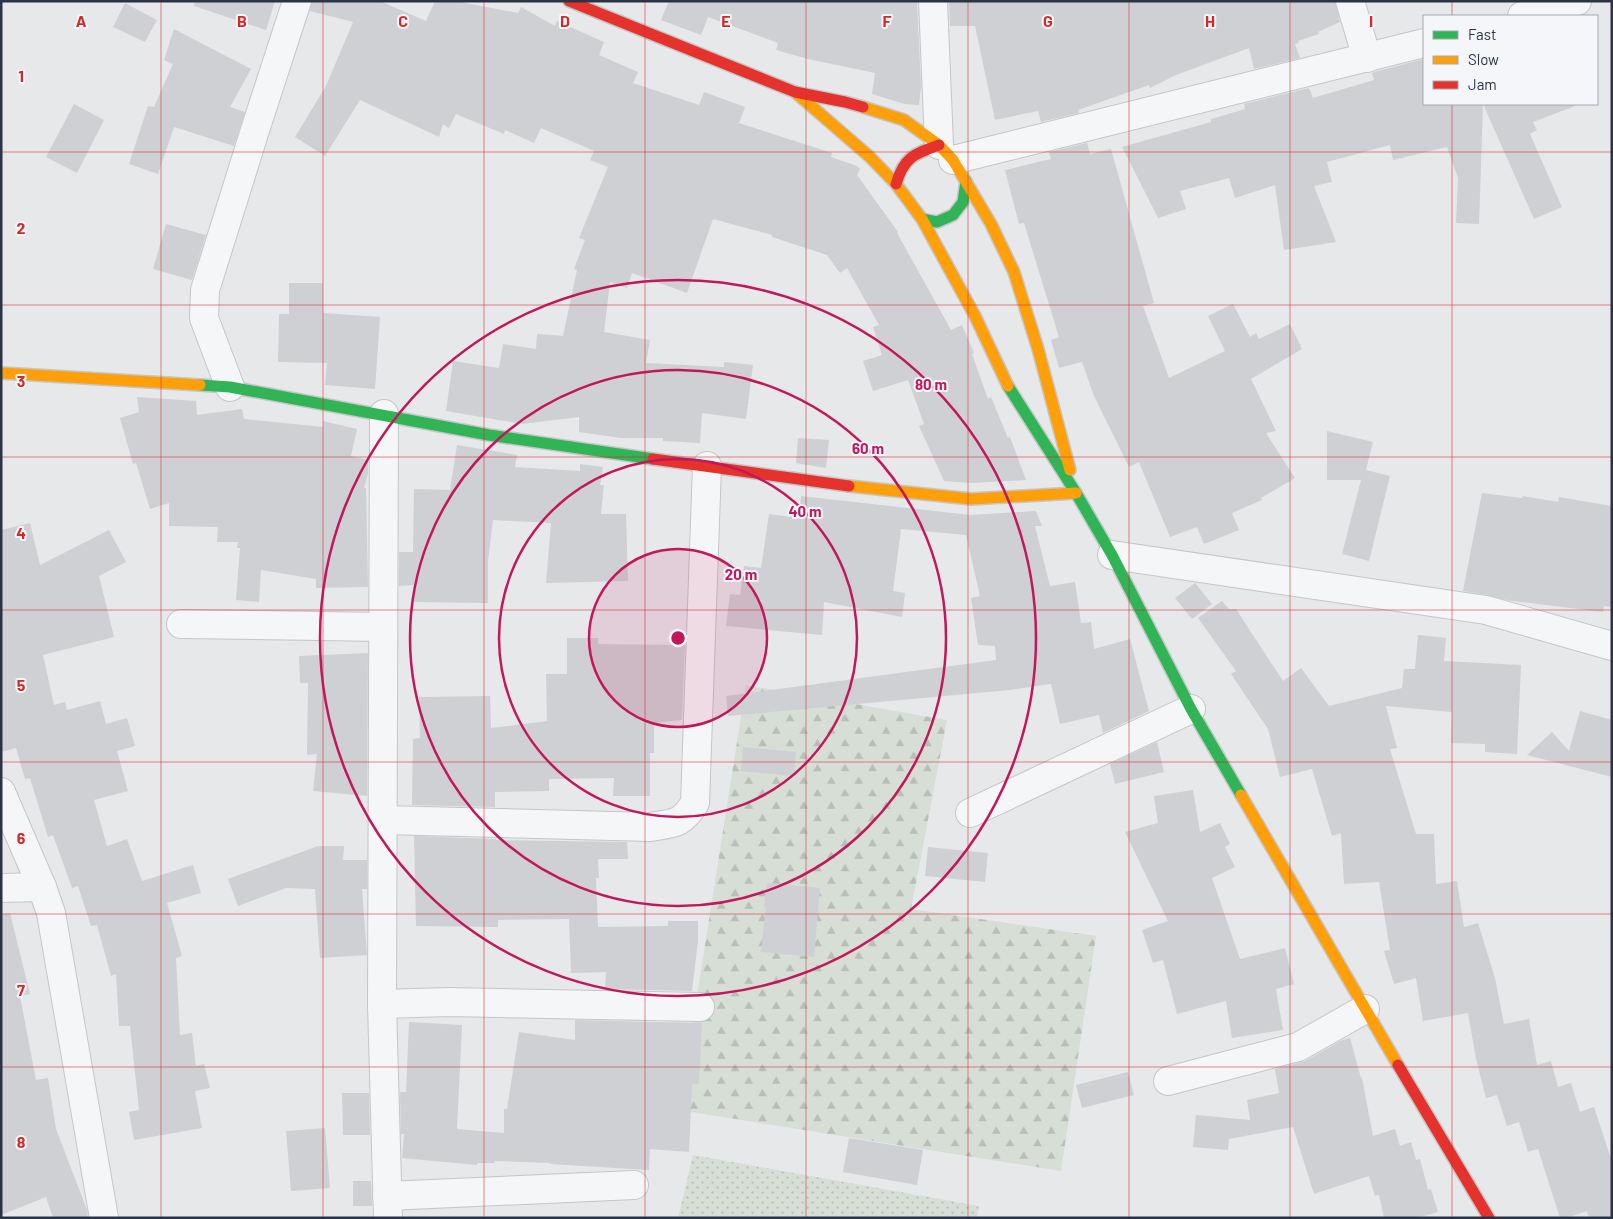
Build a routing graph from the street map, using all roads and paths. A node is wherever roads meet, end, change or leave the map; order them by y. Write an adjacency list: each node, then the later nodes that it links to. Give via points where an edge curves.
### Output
1 (297, 1): 14 (street, via 205,290 204,318)
2 (570, 1): 9 (main road)
3 (934, 1): 10 (street)
4 (1350, 1): 8 (street)
5 (1577, 1): 6 (street)
6 (1526, 15)
7 (1423, 43): 8 (street)
8 (1367, 58): 10 (street)
9 (796, 92): 10 (main road, via 845,102 904,120); 11 (main road)
10 (953, 162): 11 (main road, via 907,159); 12 (main road, via 963,202 953,215 937,222); 17 (main road, via 991,224 1014,272)
11 (896, 184): 12 (main road)
12 (922, 219): 17 (main road, via 975,316 1004,380)
13 (1, 373): 14 (main road)
14 (230, 387): 15 (main road)
15 (384, 414): 16 (main road, via 489,434); 20 (street)
16 (707, 466): 17 (main road, via 835,485 971,499); 25 (street, via 695,803 686,816 674,823 650,826)
17 (1076, 493): 18 (main road)
18 (1112, 555): 21 (street, via 1486,610); 22 (main road)
19 (181, 624): 20 (street)
20 (384, 627): 25 (street)
21 (1612, 646)
22 (1191, 708): 24 (street); 30 (main road)
23 (1, 792): 26 (street)
24 (970, 813)
25 (383, 820): 28 (street)
26 (42, 887): 27 (street); 34 (street, via 50,913)
27 (1, 888)
28 (382, 1004): 29 (street, via 449,1002); 33 (street)
29 (700, 1007)
30 (1365, 1009): 31 (street, via 1298,1047); 35 (main road)
31 (1168, 1081)
32 (634, 1185): 33 (street)
33 (388, 1207)
34 (104, 1218)
35 (1489, 1218)

